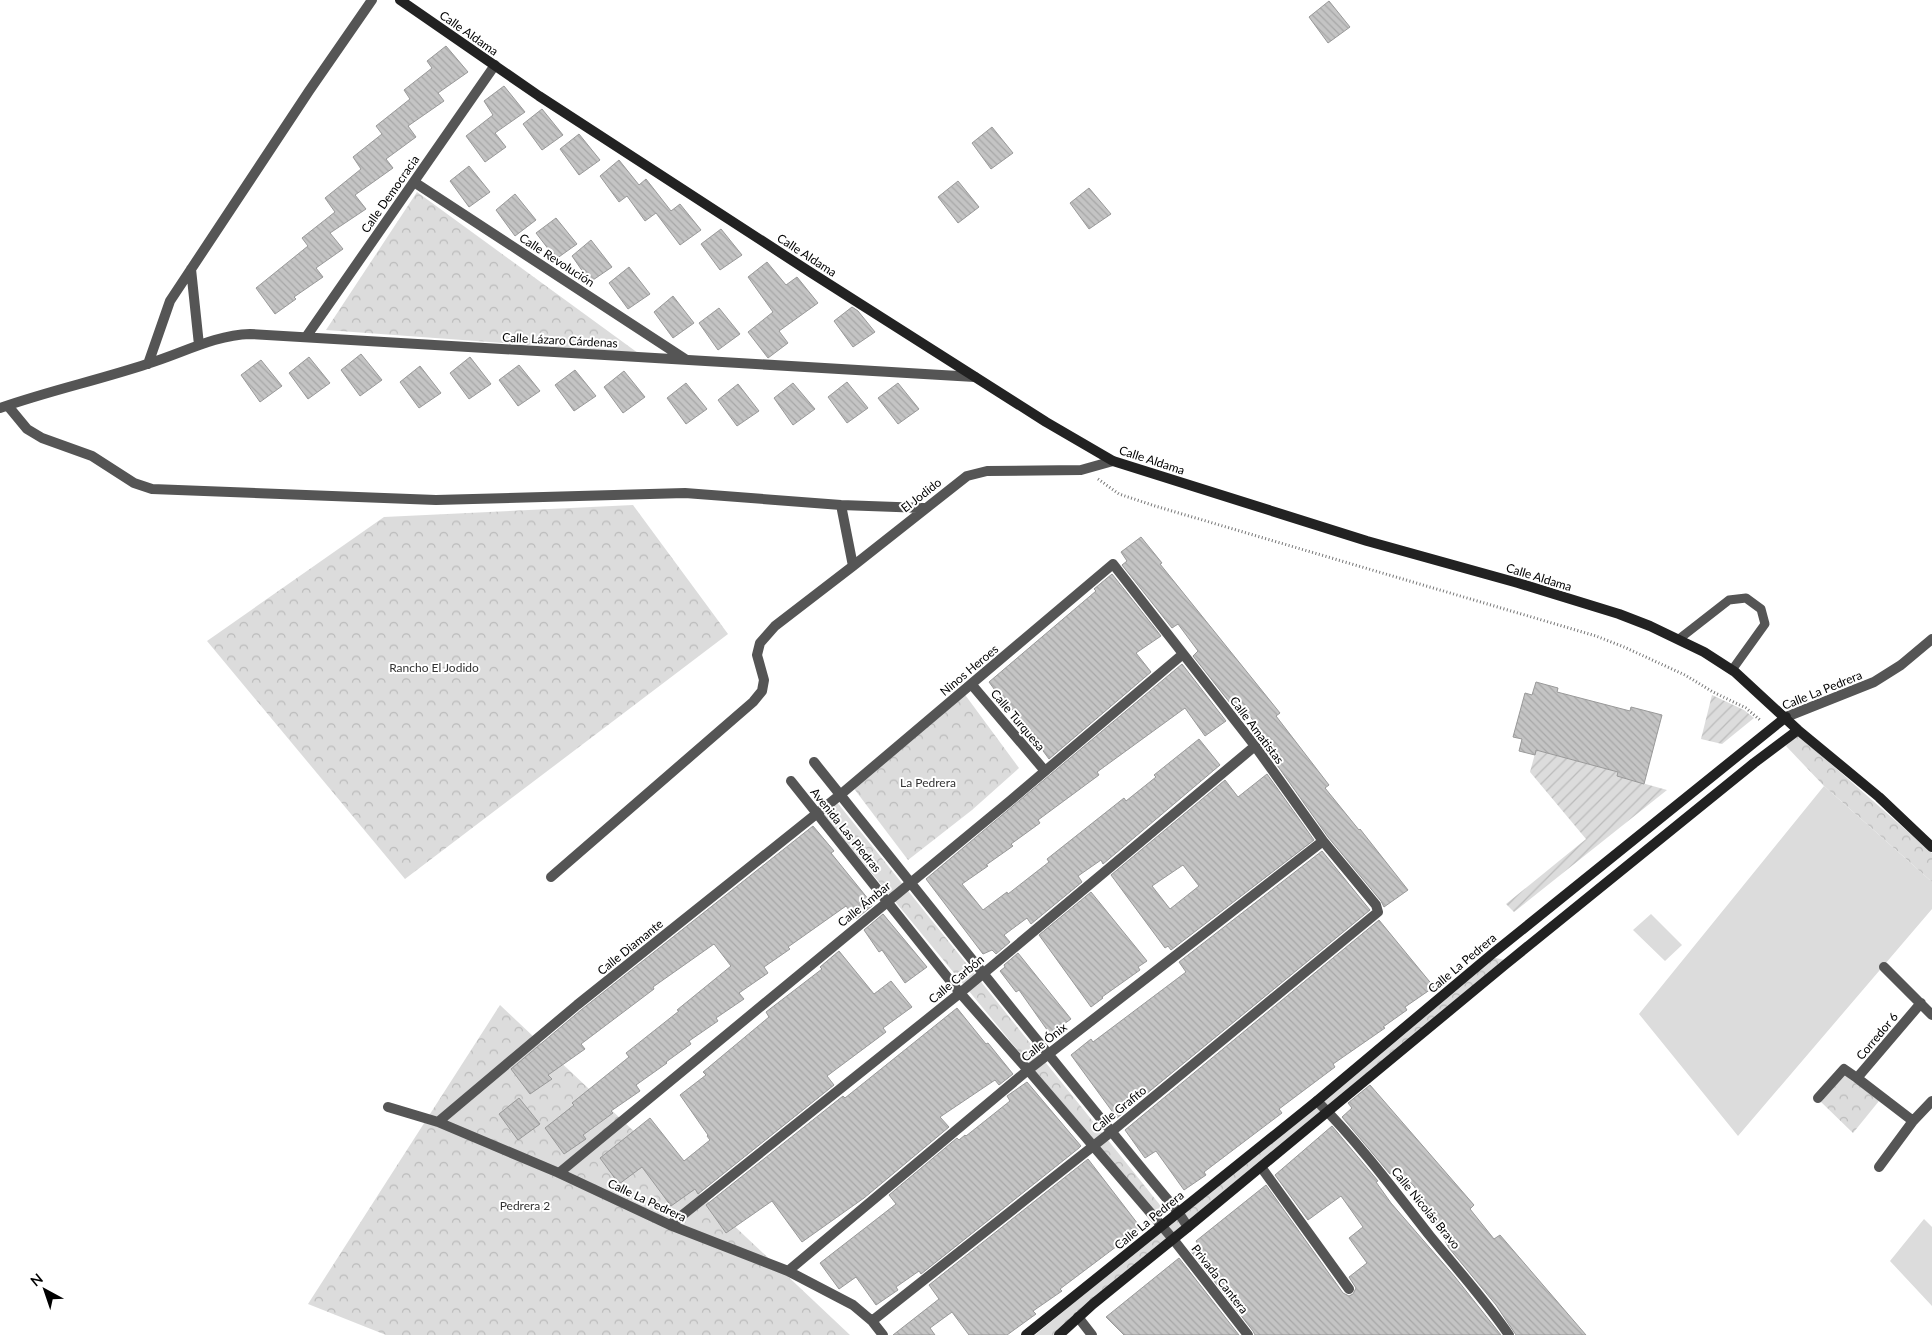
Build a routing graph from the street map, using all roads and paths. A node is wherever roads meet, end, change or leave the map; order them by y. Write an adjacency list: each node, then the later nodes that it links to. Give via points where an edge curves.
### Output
1 (372, 0): 5 (street)
2 (400, 0): 3 (main road, Calle Aldama)
3 (494, 65): 4 (street, Calle Democracia); 10 (main road, Calle Aldama)
4 (414, 182): 6 (street, Calle Democracia); 8 (street, Calle Revolución)
5 (191, 268): 7 (street); 9 (street, via 170,301)
6 (306, 337): 7 (street, Calle Lázaro Cárdenas, via 241,334); 8 (street, Calle Lázaro Cárdenas)
7 (199, 345): 9 (street, Calle Lázaro Cárdenas)
8 (687, 360): 10 (street, Calle Lázaro Cárdenas)
9 (148, 364): 11 (street, Calle Lázaro Cárdenas)
10 (975, 377): 12 (main road, Calle Aldama)
11 (4, 407): 14 (street, via 27,429 42,438 92,456 134,483 152,488 436,500 684,493)
12 (1113, 461): 13 (street, El Jodido); 18 (main road, Calle Aldama, via 1368,541 1619,614)
13 (1081, 470): 15 (street, El Jodido, via 987,471 974,474); 24 (path, via 1118,494 1564,626 1624,647 1746,708)
14 (842, 506): 15 (street); 17 (street)
15 (924, 508): 17 (street, El Jodido)
16 (1113, 564): 20 (street, Calle Amatistas); 22 (street, Ninos Heroes)
17 (853, 566): 34 (street, El Jodido, via 775,626 760,643 757,655 764,680 762,691 753,702)
18 (1679, 639): 21 (main road, Calle Aldama); 21 (lane, via 1729,600 1746,598 1762,609 1765,624)
19 (1932, 639): 23 (street, Calle La Pedrera, via 1901,666 1874,682)
20 (1183, 654): 26 (street, Calle Amatistas); 28 (street, Calle Ámbar)
21 (1732, 670): 23 (main road, Calle Aldama)
22 (972, 685): 28 (street, Calle Turquesa); 30 (street, Ninos Heroes)
23 (1786, 717): 24 (main road, Calle La Pedrera); 25 (main road, Calle Aldama)
24 (1768, 730): 38 (main road, Calle La Pedrera)
25 (1798, 730): 33 (main road, Calle Aldama, via 1879,797); 39 (main road)
26 (1255, 746): 32 (street, Calle Amatistas); 41 (street, Calle Carbón)
27 (814, 762): 30 (street, Avenida Las Piedras)
28 (1045, 771): 35 (street, Calle Ámbar)
29 (790, 781): 31 (street, Avenida Las Piedras)
30 (840, 795): 31 (street, Calle Diamante); 35 (street, Avenida Las Piedras)
31 (817, 814): 36 (street, Avenida Las Piedras); 54 (street, Calle Diamante, via 577,1005)
32 (1323, 841): 37 (street, Calle Amatistas, via 1376,905); 45 (street, Calle Ónix)
33 (1932, 847)
34 (551, 877)
35 (911, 882): 36 (street, Calle Ámbar); 41 (street, Avenida Las Piedras)
36 (887, 901): 42 (street, Avenida Las Piedras); 59 (street, Calle Ámbar)
37 (1378, 912): 55 (street, Calle Grafito)
38 (1516, 935): 39 (main road); 49 (main road, Calle La Pedrera)
39 (1527, 949): 52 (main road)
40 (1884, 967): 43 (street)
41 (981, 973): 42 (street, Calle Carbón); 45 (street, Avenida Las Piedras)
42 (960, 993): 46 (street, Avenida Las Piedras); 61 (street, Calle Carbón)
43 (1920, 1003): 44 (street); 47 (street, Corredor 6)
44 (1932, 1014)
45 (1048, 1055): 46 (street, Calle Ónix); 55 (street, Avenida Las Piedras)
46 (1028, 1070): 56 (street, Avenida Las Piedras); 65 (street, Calle Ónix)
47 (1857, 1078): 48 (street, via 1844,1069); 53 (street, Corredor 6)
48 (1818, 1098)
49 (1317, 1101): 52 (street, Calle Nicolás Bravo); 60 (main road, Calle La Pedrera)
50 (1932, 1101): 53 (street)
51 (388, 1107): 54 (street, Calle La Pedrera)
52 (1328, 1112): 57 (main road); 74 (street, Calle Nicolás Bravo, via 1386,1178)
53 (1913, 1121): 58 (street)
54 (438, 1122): 59 (street, Calle La Pedrera)
55 (1111, 1132): 56 (street, Calle Grafito); 60 (street, Avenida Las Piedras)
56 (1092, 1146): 62 (street, Avenida Las Piedras); 68 (street, Calle Grafito)
57 (1261, 1167): 63 (main road); 66 (street)
58 (1879, 1167)
59 (560, 1173): 61 (street, Calle La Pedrera)
60 (1178, 1212): 62 (main road, Calle La Pedrera); 63 (street, Avenida Las Piedras)
61 (670, 1225): 65 (street, Calle La Pedrera)
62 (1161, 1226): 64 (street, Avenida Las Piedras); 70 (main road, Calle La Pedrera)
63 (1188, 1227): 64 (main road)
64 (1173, 1239): 67 (main road); 73 (street, Privada Cantera)
65 (788, 1271): 68 (street, Calle La Pedrera, via 853,1305)
66 (1349, 1289)
67 (1078, 1317): 71 (main road); 72 (street)
68 (872, 1321): 69 (street, Calle La Pedrera)
69 (883, 1335)
70 (1026, 1335)
71 (1059, 1335)
72 (1092, 1335)
73 (1248, 1335)
74 (1509, 1335)

